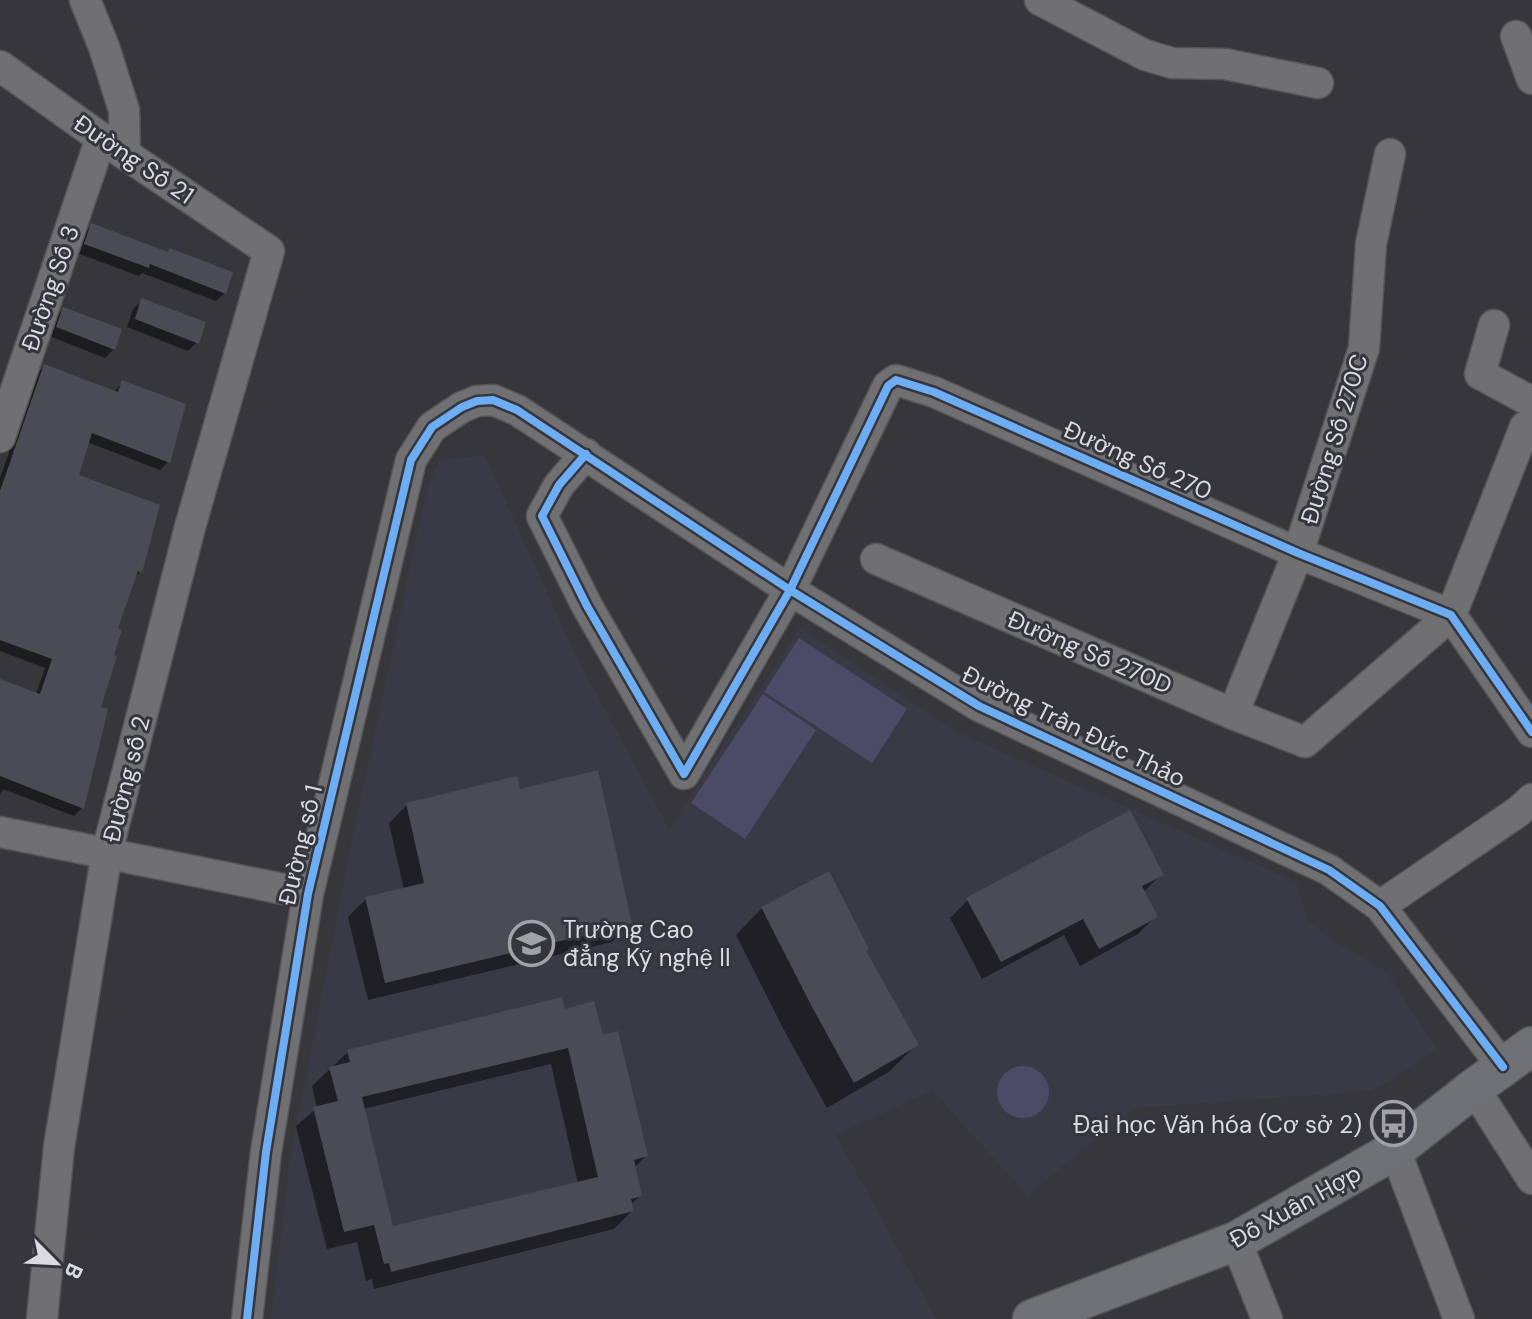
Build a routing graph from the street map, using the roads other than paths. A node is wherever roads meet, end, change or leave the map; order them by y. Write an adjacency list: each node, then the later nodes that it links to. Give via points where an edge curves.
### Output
1 (85, 0): 7 (street, via 124,110)
2 (1045, 1): 6 (street, via 1145,55)
3 (1516, 36): 5 (street)
4 (0, 66): 7 (street, Đường Số 21)
5 (1532, 79)
6 (1318, 83)
7 (113, 145): 9 (street, Đường Số 21); 13 (street, Đường Số 3)
8 (1390, 154): 15 (street, Đường Số 270C, via 1371,244 1364,348)
9 (269, 251): 23 (street, Đường số 2, via 190,527)
10 (1494, 325): 12 (street, via 1480,374)
11 (462, 407): 14 (street, Đường Trần Đức Thảo, via 493,400); 24 (street, Đường số 1, via 432,427 411,460)
12 (1528, 415): 18 (street)
13 (0, 437)
14 (586, 454): 17 (street, Đường Trần Đức Thảo); 17 (street, via 559,485 542,516 684,774)
15 (1298, 553): 17 (street, Đường Số 270, via 896,380 888,386); 18 (street, Đường Số 270); 19 (street, Đường Số 270C)
16 (876, 559): 19 (street, Đường Số 270D)
17 (790, 590): 25 (street, Đường Trần Đức Thảo, via 979,706 1329,870)
18 (1451, 615): 19 (street, Đường Số 270D, via 1305,742); 20 (street)
19 (1233, 714)
20 (1532, 732)
21 (1532, 799): 25 (street)
22 (0, 832): 23 (street)
23 (107, 852): 24 (street); 30 (street, Đường số 2, via 59,1147)
24 (308, 894): 31 (street, Đường số 1, via 266,1152)
25 (1380, 906): 26 (street, Đường Trần Đức Thảo)
26 (1503, 1067): 27 (main road, Đỗ Xuân Hợp); 28 (street, Đường Trần Đức Thảo)
27 (1395, 1150): 29 (main road, Đỗ Xuân Hợp); 34 (street)
28 (1532, 1179)
29 (1236, 1241): 32 (main road, Đỗ Xuân Hợp); 33 (street)
30 (42, 1319)
31 (247, 1319)
32 (1032, 1319)
33 (1267, 1319)
34 (1459, 1319)

